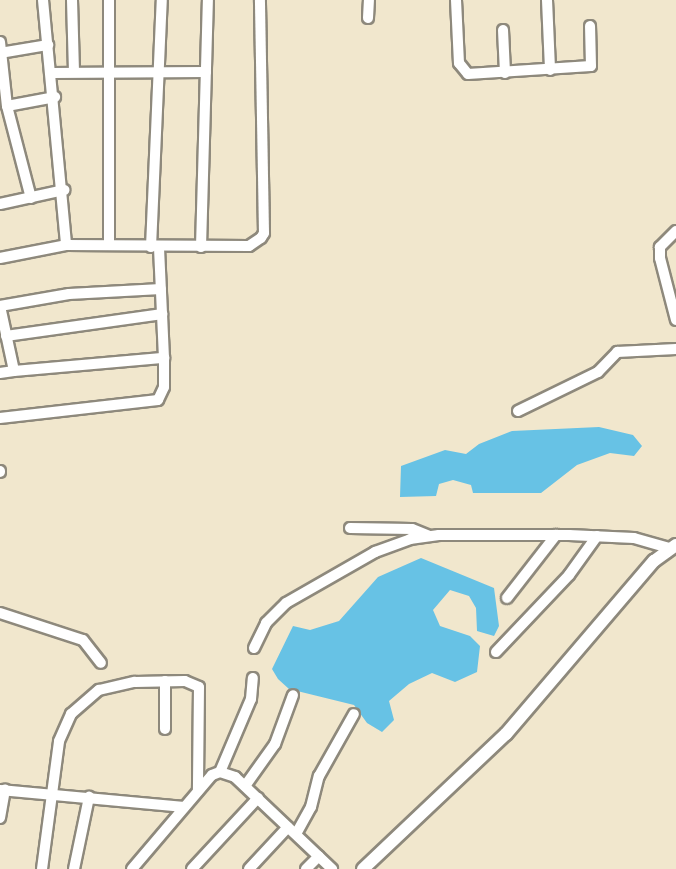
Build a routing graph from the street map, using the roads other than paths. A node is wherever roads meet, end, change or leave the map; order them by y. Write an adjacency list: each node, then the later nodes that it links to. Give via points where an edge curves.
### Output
1 (43, 0): 14 (street)
2 (72, 0): 19 (street)
3 (109, 0): 16 (street)
4 (162, 0): 18 (street)
5 (208, 0): 20 (street)
6 (260, 0): 32 (street, via 264,233 249,246)
7 (369, 0): 10 (street)
8 (456, 0): 22 (street, via 463,70 476,75)
9 (547, 0): 17 (street)
10 (368, 18)
11 (590, 26): 17 (street, via 591,66)
12 (503, 30): 22 (street)
13 (0, 41): 15 (street)
14 (48, 45): 15 (street); 21 (street)
15 (0, 53): 24 (street)
16 (109, 70): 18 (street); 19 (street); 30 (street)
17 (550, 70): 22 (street)
18 (159, 71): 20 (street); 31 (street)
19 (74, 72): 21 (street)
20 (206, 72): 32 (street)
21 (51, 73): 23 (street)
22 (505, 73)
23 (55, 97): 24 (street); 25 (street)
24 (7, 106): 26 (street)
25 (64, 190): 26 (street); 29 (street)
26 (31, 198): 27 (street)
27 (0, 204)
28 (676, 231): 37 (street, via 660,247 660,258)
29 (66, 245): 30 (street); 33 (street)
30 (109, 245): 31 (street)
31 (155, 247): 32 (street); 34 (street)
32 (201, 247)
33 (0, 258)
34 (160, 289): 35 (street, via 69,293); 36 (street)
35 (0, 306): 38 (street)
36 (162, 314): 38 (street); 40 (street)
37 (676, 320)
38 (6, 336): 41 (street)
39 (676, 349): 43 (street, via 617,352 598,372)
40 (164, 358): 41 (street); 44 (street, via 162,394 152,404)
41 (14, 371): 42 (street)
42 (0, 373)
43 (518, 411)
44 (0, 418)
45 (350, 528): 47 (street, via 412,529)
46 (556, 535): 47 (street); 48 (street); 50 (street)
47 (430, 536): 52 (street, via 376,552 286,603 266,624)
48 (597, 536): 49 (street); 53 (street, via 569,575)
49 (673, 546): 78 (main road, via 506,734)
50 (507, 598)
51 (0, 613): 54 (street, via 83,640)
52 (254, 648)
53 (496, 652)
54 (101, 663)
55 (253, 678): 60 (street, via 251,699)
56 (165, 681): 59 (street); 63 (street, via 193,683 201,695); 64 (street, via 115,685 87,697 65,723)
57 (293, 695): 61 (street, via 275,744)
58 (354, 713): 69 (street, via 319,776 311,807)
59 (165, 729)
60 (220, 772): 61 (street); 63 (street)
61 (245, 786): 66 (street)
62 (3, 790): 64 (street); 68 (street)
63 (198, 791): 67 (street)
64 (52, 794): 65 (street); 71 (street)
65 (89, 797): 67 (street); 72 (street)
66 (258, 798): 69 (street); 74 (street)
67 (184, 807): 73 (street)
68 (0, 818)
69 (292, 830): 70 (street); 75 (street)
70 (319, 856): 76 (street); 77 (street)
71 (43, 869)
72 (74, 869)
73 (132, 869)
74 (192, 869)
75 (249, 869)
76 (306, 869)
77 (332, 869)
78 (363, 869)

